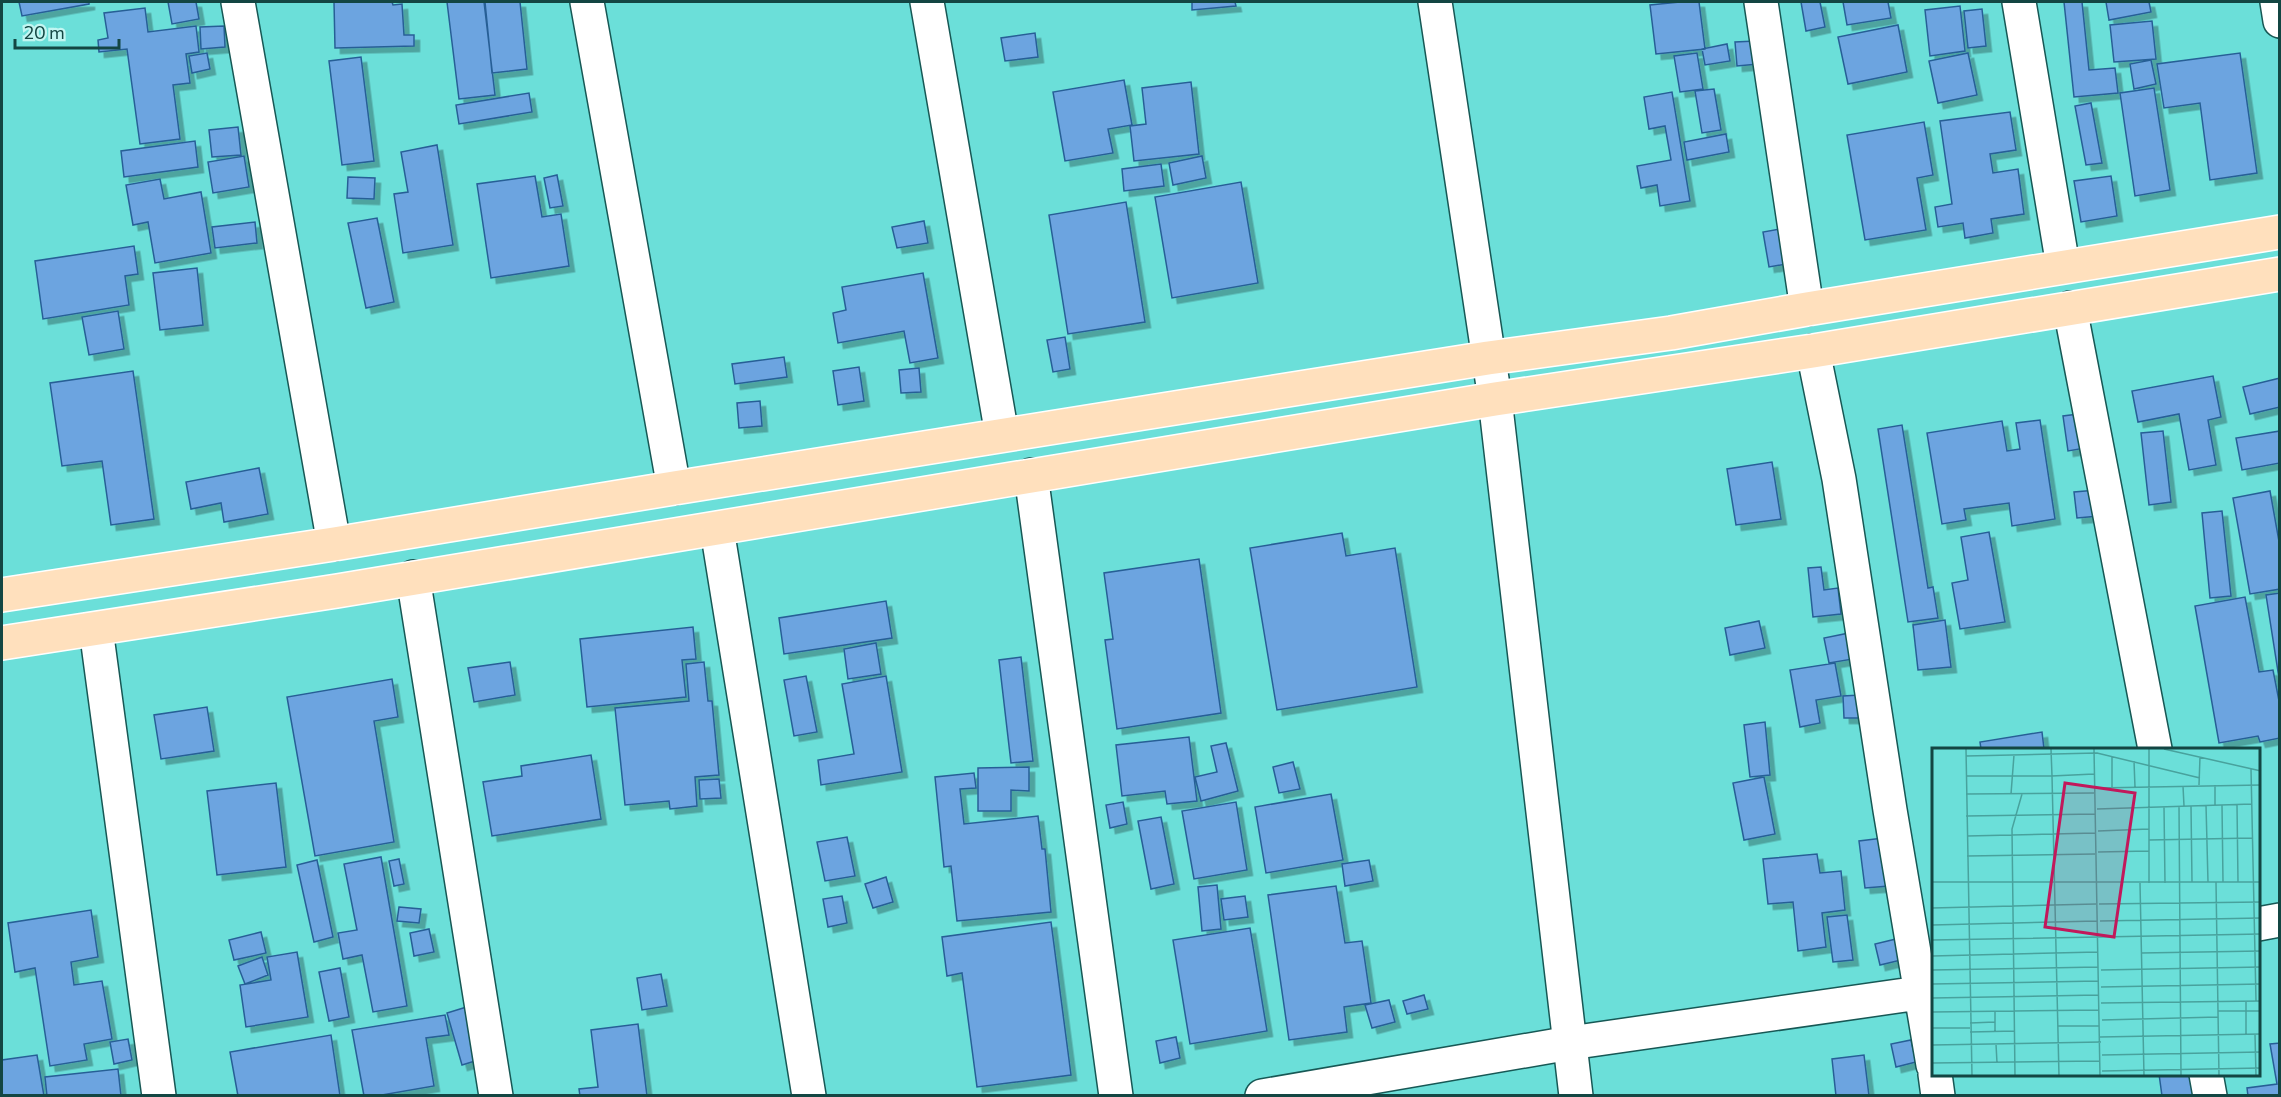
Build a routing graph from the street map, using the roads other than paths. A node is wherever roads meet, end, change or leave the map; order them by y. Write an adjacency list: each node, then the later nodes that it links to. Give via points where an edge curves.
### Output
1 (238, 2): 21 (street)
2 (586, 2): 19 (street)
3 (927, 2): 17 (street)
4 (1435, 2): 15 (street)
5 (1761, 2): 13 (street)
6 (2019, 2): 10 (street)
7 (2277, 2): 8 (street)
8 (2280, 21)
9 (2280, 232): 10 (main road)
10 (2063, 266): 13 (main road)
11 (2280, 274): 12 (main road)
12 (2070, 308): 14 (main road); 26 (street)
13 (1807, 309): 15 (main road, via 1671,333)
14 (1813, 351): 16 (main road); 29 (street, via 1839,479 1890,810)
15 (1488, 358): 16 (street); 17 (main road)
16 (1494, 399): 18 (main road); 30 (street)
17 (1002, 435): 19 (main road)
18 (1031, 475): 20 (main road); 37 (street)
19 (674, 488): 21 (main road)
20 (717, 529): 22 (main road); 36 (street)
21 (334, 544): 23 (main road)
22 (413, 577): 24 (main road); 35 (street)
23 (2, 590)
24 (96, 629): 25 (main road); 34 (street)
25 (2, 643)
26 (2156, 748)
27 (2280, 920): 28 (street)
28 (2260, 924)
29 (1927, 992): 30 (street); 31 (street)
30 (1570, 1043): 38 (street); 39 (street)
31 (1932, 1053)
32 (1935, 1076): 40 (street)
33 (2206, 1076): 41 (street)
34 (159, 1095)
35 (496, 1095)
36 (809, 1095)
37 (1116, 1095)
38 (1262, 1095)
39 (1576, 1095)
40 (1938, 1095)
41 (2210, 1095)

